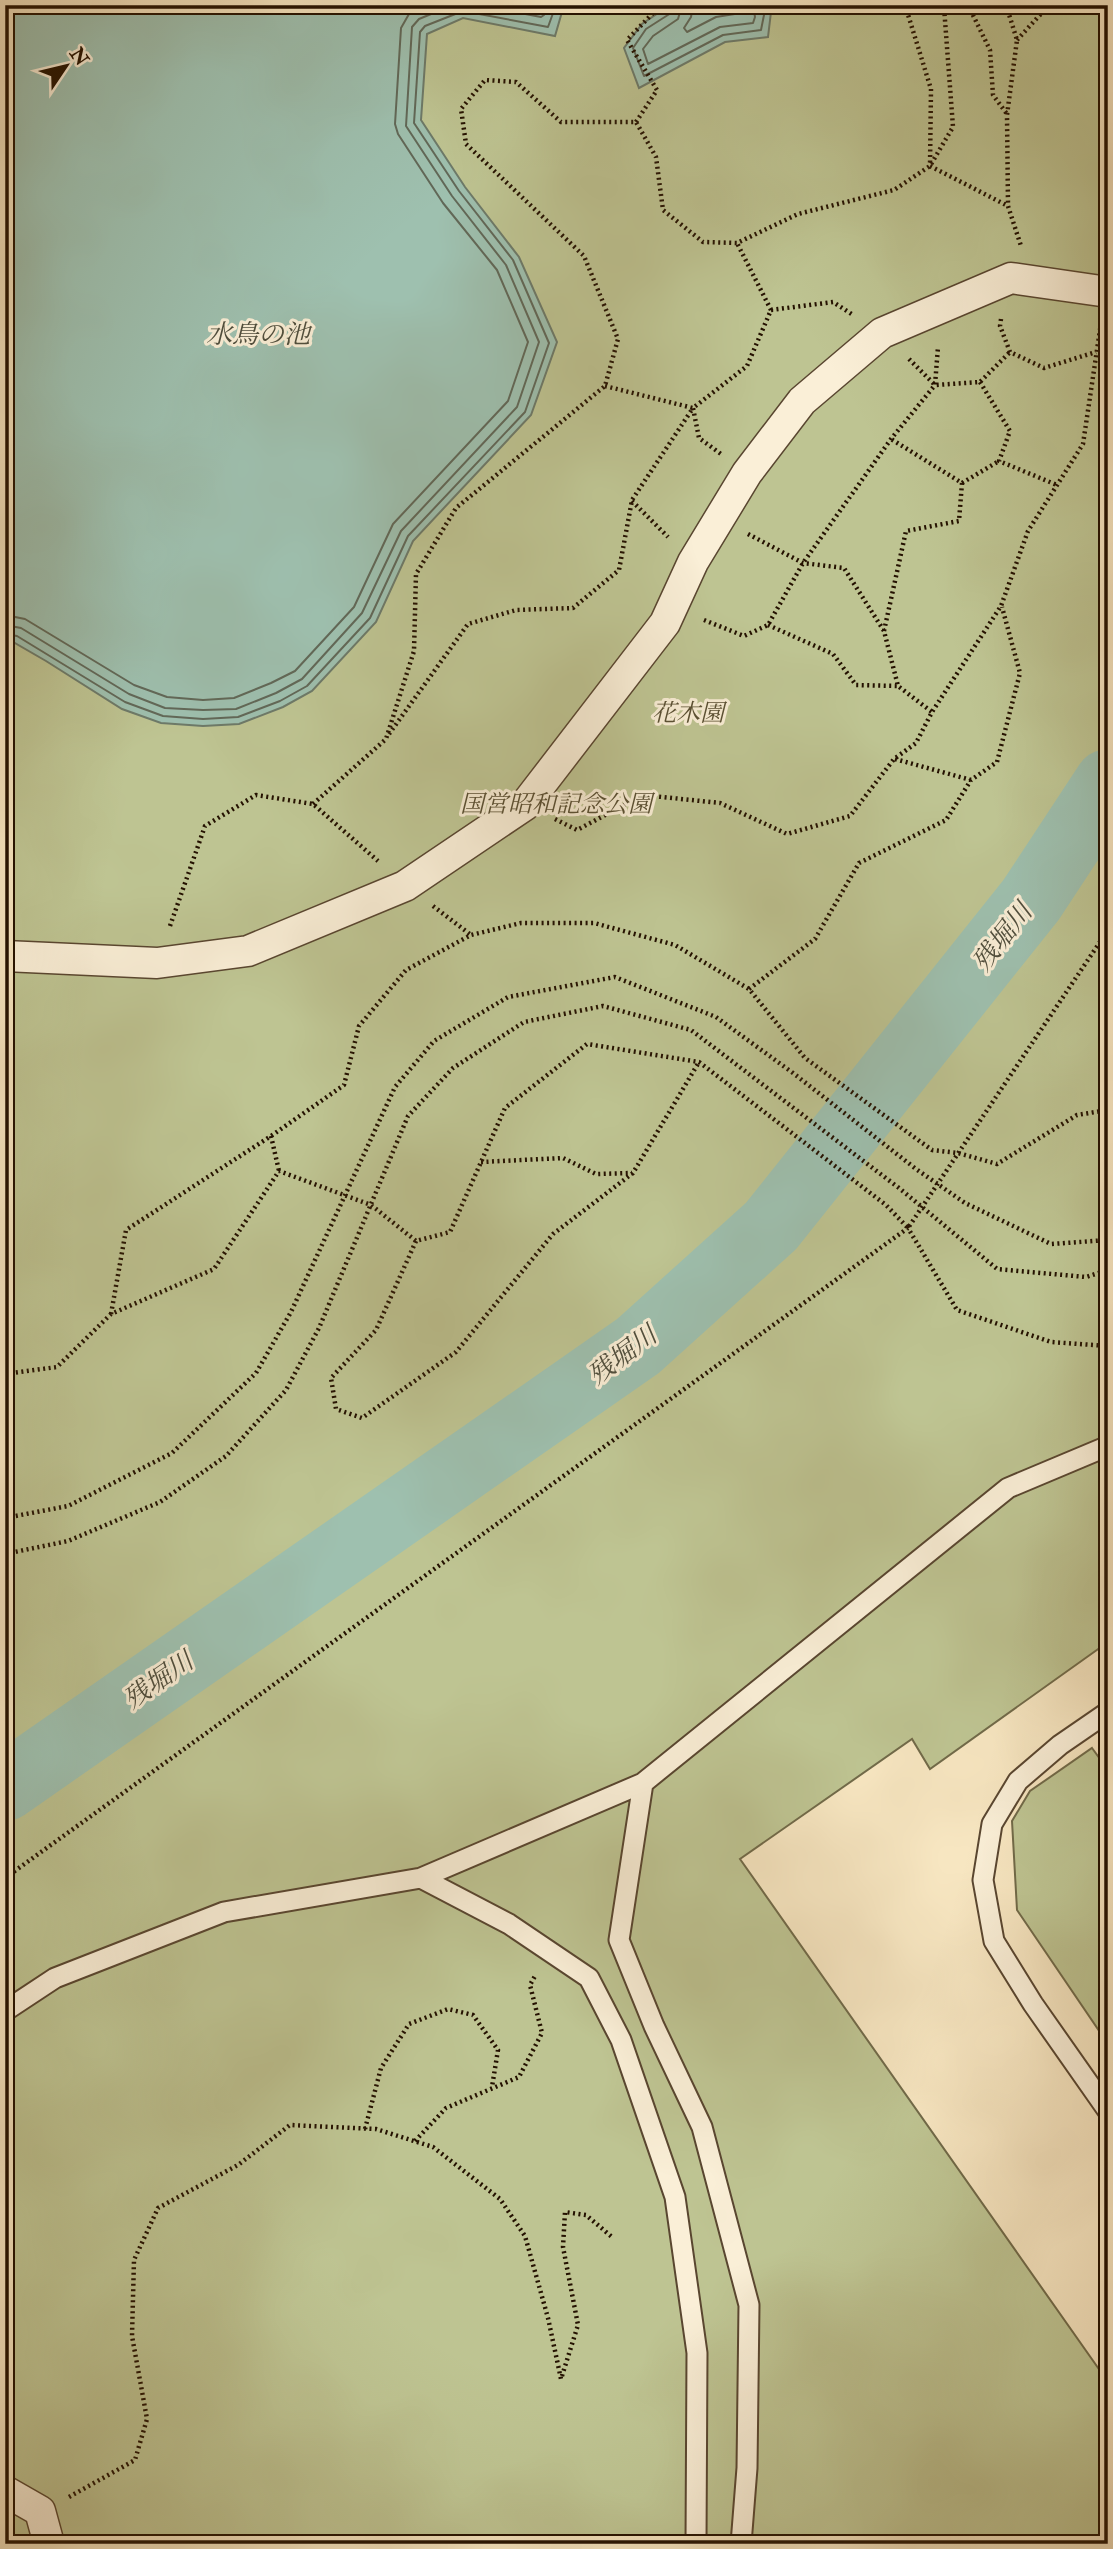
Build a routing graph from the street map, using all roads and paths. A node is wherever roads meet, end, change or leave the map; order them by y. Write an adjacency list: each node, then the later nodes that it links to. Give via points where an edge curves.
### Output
1 (648, 5): 9 (path, via 653,13 627,40 657,90)
2 (905, 5): 10 (path, via 931,89)
3 (948, 5): 10 (path, via 944,7 953,127)
4 (968, 5): 8 (path, via 990,50 993,95)
5 (1006, 5): 7 (path)
6 (1049, 5): 7 (path)
7 (1017, 40): 8 (path)
8 (1007, 115): 11 (path)
9 (636, 122): 12 (path, via 656,157 663,210 703,242); 21 (path, via 561,122 516,82 485,80 461,109 466,144 584,256 618,339)
10 (930, 166): 11 (path); 12 (path, via 894,190 797,214)
11 (1008, 206): 13 (path)
12 (737, 243): 15 (path)
13 (1022, 279): 14 (street); 16 (street); 17 (path, via 1000,326)
14 (1107, 291): 18 (path)
15 (771, 310): 16 (path, via 833,302); 22 (path, via 747,366)
16 (882, 333): 20 (path); 25 (street, via 802,401)
17 (1010, 352): 18 (path, via 1044,368); 19 (path)
18 (1096, 352): 27 (path, via 1083,444)
19 (980, 382): 20 (path); 24 (path, via 1010,431)
20 (935, 385): 23 (path)
21 (605, 386): 22 (path); 38 (path, via 456,508 415,574 414,651)
22 (693, 408): 25 (path, via 699,438); 28 (path)
23 (891, 439): 26 (path); 31 (path)
24 (999, 461): 26 (path); 27 (path)
25 (747, 473): 29 (street)
26 (962, 483): 35 (path, via 959,521 906,531)
27 (1057, 485): 32 (path, via 1028,531)
28 (632, 500): 30 (path); 38 (path, via 619,570 573,608 516,610 468,624)
29 (719, 520): 30 (street); 31 (path)
30 (694, 562): 33 (street)
31 (803, 562): 34 (path); 35 (path, via 844,568)
32 (1001, 606): 37 (path); 40 (path, via 1020,673 998,762)
33 (673, 607): 34 (path, via 744,636); 42 (street)
34 (768, 625): 36 (path, via 833,654 856,685)
35 (884, 631): 36 (path)
36 (898, 687): 37 (path)
37 (932, 712): 39 (path, via 916,743)
38 (386, 739): 41 (path)
39 (894, 759): 40 (path); 42 (path, via 850,816 787,834 720,803 643,795 577,830)
40 (971, 780): 48 (path, via 946,820 859,863 815,939)
41 (313, 804): 43 (path); 47 (path, via 256,795 205,826)
42 (525, 805): 43 (street)
43 (405, 886): 45 (path); 47 (street, via 248,951)
44 (1108, 930): 52 (path)
45 (471, 935): 48 (path, via 521,923 594,923 675,945); 51 (path, via 406,970 359,1026 344,1085)
46 (5, 956): 47 (street)
47 (157, 963)
48 (748, 989): 52 (path, via 805,1058 932,1150)
49 (699, 1062): 53 (path, via 587,1044 505,1108); 55 (path); 60 (path, via 886,1205)
50 (1108, 1110): 52 (path, via 1077,1115 998,1164)
51 (271, 1136): 54 (path); 64 (path, via 126,1230)
52 (958, 1153): 56 (path)
53 (481, 1161): 55 (path, via 563,1158 596,1174); 62 (path, via 450,1231)
54 (279, 1171): 57 (path); 64 (path, via 214,1269)
55 (633, 1173): 62 (path, via 553,1234 457,1352 362,1418 336,1409 331,1378 376,1330)
56 (938, 1183): 57 (path, via 716,1017 615,977 508,998 434,1041 395,1087); 59 (path); 61 (path, via 965,1203 1051,1244)
57 (345, 1196): 58 (path); 68 (path, via 291,1312 247,1382 172,1452 68,1506)
58 (371, 1205): 59 (path, via 408,1116 453,1068 524,1022 603,1006 691,1030); 62 (path); 69 (path, via 319,1328 286,1390 226,1456 160,1502 68,1541)
59 (922, 1208): 60 (path); 63 (path, via 997,1269 1086,1277)
60 (908, 1228): 65 (path, via 957,1310 1051,1342); 72 (path)
61 (1108, 1240)
62 (416, 1241)
63 (1108, 1270)
64 (111, 1314): 66 (path, via 57,1367)
65 (1108, 1346)
66 (5, 1374)
67 (1108, 1446): 71 (lane, via 1008,1489)
68 (5, 1518)
69 (5, 1555)
70 (1108, 1712): 77 (lane, via 1018,1781 992,1824 983,1880 994,1941)
71 (643, 1783): 73 (lane); 85 (lane, via 619,1940 702,2127 750,2305)
72 (5, 1878)
73 (421, 1878): 74 (lane, via 509,1924); 75 (lane, via 224,1912 55,1978)
74 (549, 1951): 76 (path, via 530,1985 542,2033 519,2077); 84 (lane, via 589,1978 615,2028 675,2197 697,2353)
75 (5, 2011)
76 (492, 2087): 78 (path, via 498,2050 473,2015 448,2008 409,2024 381,2068); 79 (path, via 446,2108)
77 (1108, 2111)
78 (365, 2129): 79 (path); 82 (path, via 290,2125 238,2165 158,2207 134,2260 132,2336 147,2419 135,2460)
79 (415, 2141): 80 (path, via 433,2147 500,2199 525,2236 561,2379 578,2325 563,2246 565,2212 586,2215)
80 (612, 2236)
81 (5, 2491): 82 (street)
82 (40, 2511): 83 (street)
83 (49, 2544)
84 (696, 2544)
85 (741, 2544)

